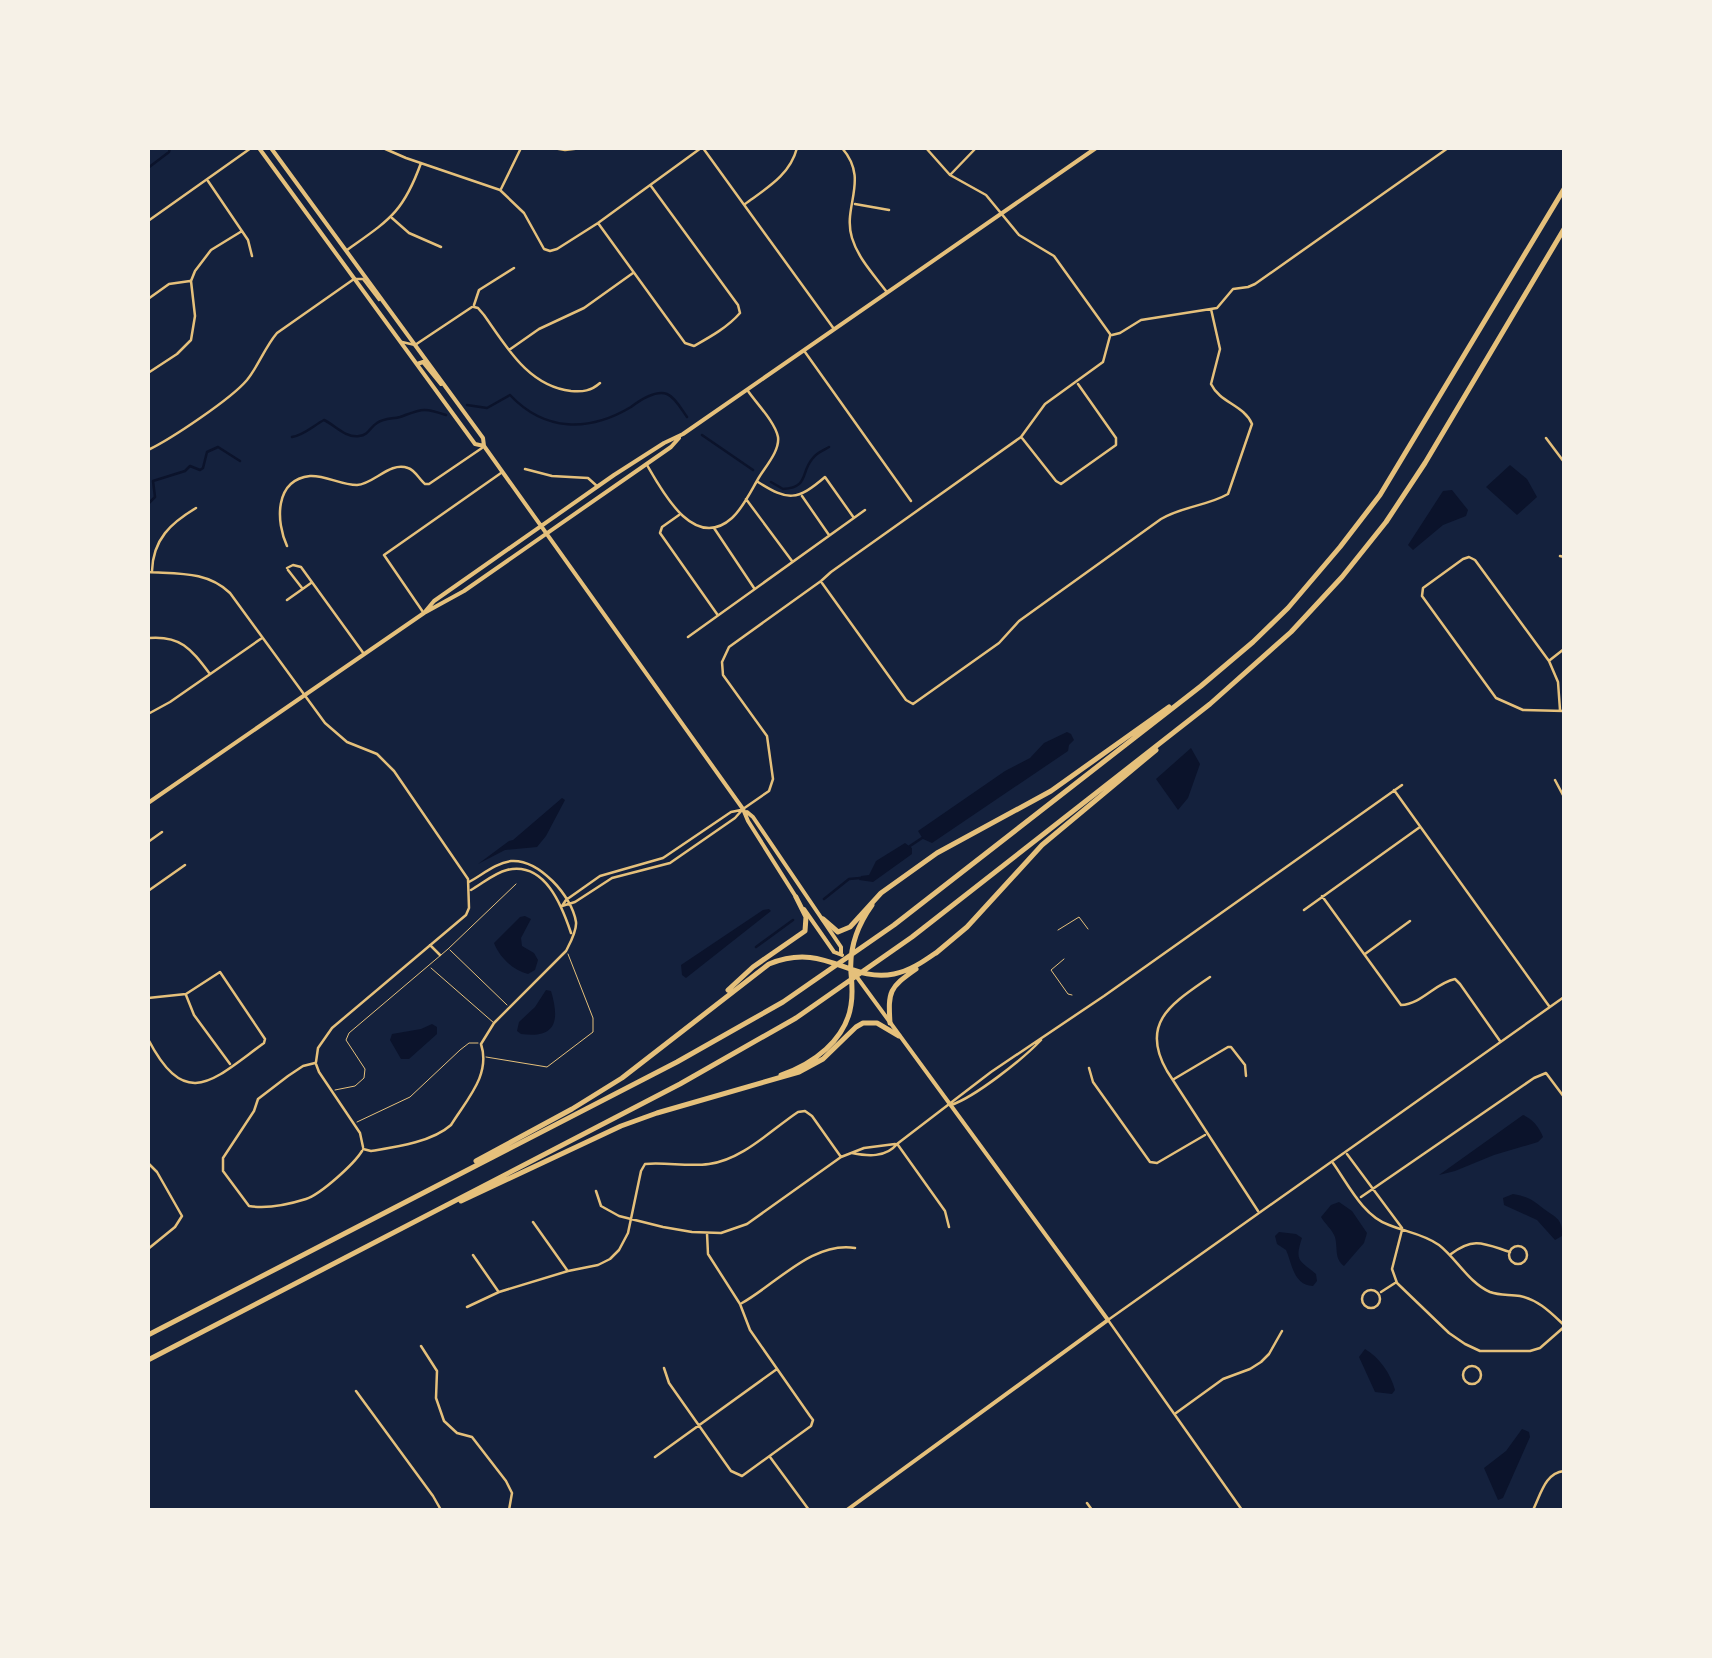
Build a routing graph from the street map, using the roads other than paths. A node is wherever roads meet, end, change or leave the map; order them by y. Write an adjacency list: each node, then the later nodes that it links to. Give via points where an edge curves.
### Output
1 (250, 148): 17 (street)
2 (260, 148): 35 (main road)
3 (271, 148): 31 (main road)
4 (383, 148): 15 (street)
5 (521, 148): 19 (street)
6 (553, 148): 7 (street)
7 (582, 148)
8 (702, 148): 18 (street); 22 (street)
9 (796, 148): 22 (street, via 780,178)
10 (842, 148): 21 (street, via 855,172)
11 (926, 148): 16 (street)
12 (976, 148): 16 (street)
13 (1096, 148): 24 (main road)
14 (1448, 148): 41 (street)
15 (420, 163): 19 (street); 25 (street)
16 (950, 175): 24 (street, via 986,195)
17 (207, 180): 26 (street); 29 (street)
18 (650, 185): 27 (street); 34 (street, via 740,309 737,317 690,346)
19 (500, 190): 27 (street, via 524,213 544,249 557,249)
20 (1564, 190): 99 (highway, via 1380,495 1288,608)
21 (854, 203): 23 (street); 37 (street, via 852,241)
22 (744, 205): 42 (street)
23 (889, 210)
24 (1001, 214): 37 (main road); 43 (street, via 1019,236 1054,256)
25 (391, 217): 30 (street); 31 (street)
26 (148, 221)
27 (598, 223): 34 (street)
28 (1564, 229): 101 (highway, via 1386,522 1299,624)
29 (242, 231): 32 (street); 36 (street, via 201,261)
30 (441, 247)
31 (346, 250): 39 (main road)
32 (252, 256)
33 (514, 268): 40 (street, via 479,290)
34 (634, 272): 46 (street)
35 (354, 279): 39 (street, via 363,279); 44 (main road); 60 (street, via 278,333 237,390)
36 (191, 282): 38 (street, via 169,284); 49 (street, via 190,340)
37 (887, 293): 42 (main road)
38 (148, 300)
39 (384, 304): 45 (main road)
40 (474, 307): 45 (street); 46 (street)
41 (1211, 309): 43 (street, via 1141,320); 85 (street, via 1220,349 1212,388 1252,424 1224,497 1162,519 913,704)
42 (835, 329): 47 (main road)
43 (1110, 336): 50 (street, via 1104,362)
44 (400, 340): 45 (street); 48 (main road)
45 (415, 344): 52 (main road)
46 (509, 350): 51 (street, via 524,370 552,386 583,391)
47 (804, 351): 53 (main road); 71 (street)
48 (416, 364): 52 (main road, via 423,362); 55 (main road)
49 (148, 373)
50 (1076, 382): 57 (street, via 1045,404); 57 (street, via 1116,446 1058,483)
51 (600, 383)
52 (445, 386): 54 (main road)
53 (748, 390): 56 (main road); 66 (street, via 778,440)
54 (474, 425): 55 (main road); 59 (main road)
55 (462, 426): 59 (main road)
56 (683, 434): 62 (main road); 65 (main road)
57 (1021, 437): 85 (street)
58 (1546, 438): 61 (street)
59 (484, 446): 64 (main road); 80 (street, via 429,484 399,467 367,484 316,476 296,480 281,499 279,523)
60 (148, 450)
61 (1564, 462)
62 (646, 464): 69 (main road); 74 (street)
63 (525, 468): 67 (street, via 588,478)
64 (503, 472): 76 (main road); 90 (street, via 384,555)
65 (610, 478): 67 (main road); 69 (main road)
66 (757, 481): 68 (street, via 783,496); 70 (street)
67 (598, 487): 76 (main road)
68 (802, 495): 75 (street, via 825,478); 79 (street)
69 (602, 496): 78 (main road)
70 (746, 499): 77 (street, via 731,519); 81 (street)
71 (911, 502)
72 (196, 508): 83 (street, via 164,532)
73 (865, 510): 75 (street)
74 (680, 514): 77 (street); 91 (street, via 660,533)
75 (854, 518): 79 (street)
76 (542, 526): 78 (main road); 82 (main road)
77 (713, 527): 88 (street)
78 (548, 533): 84 (main road); 109 (main road)
79 (830, 536): 81 (street)
80 (287, 546)
81 (792, 562): 88 (street)
82 (484, 566): 84 (main road); 90 (main road)
83 (150, 572): 94 (street, via 220,583)
84 (482, 579): 90 (main road)
85 (822, 581): 109 (street, via 736,641 723,658 726,682 769,742 772,785)
86 (312, 582): 87 (street); 87 (street, via 301,567 289,566); 96 (street)
87 (303, 589): 89 (street)
88 (755, 589): 91 (street)
89 (288, 600)
90 (424, 613): 96 (main road)
91 (718, 616): 92 (street)
92 (688, 637)
93 (148, 638): 98 (street, via 178,640)
94 (262, 638): 98 (street); 100 (street)
95 (1564, 649): 97 (street)
96 (364, 654): 100 (main road)
97 (1549, 661): 102 (street); 102 (street, via 1475,560 1463,559 1421,592 1496,698 1523,710)
98 (210, 674): 103 (street)
99 (1200, 686): 114 (highway, via 1062,784); 176 (highway, via 831,970 730,1034)
100 (304, 695): 108 (main road); 115 (street, via 340,737 394,771)
101 (1210, 704): 133 (highway, via 1056,832); 186 (highway, via 796,1018)
102 (1562, 710)
103 (148, 714)
104 (1555, 780): 107 (street)
105 (1402, 785): 106 (street)
106 (1394, 790): 110 (street); 163 (street)
107 (1564, 797)
108 (148, 803)
109 (743, 809): 120 (main road); 121 (street, via 663,858 608,872); 123 (street, via 670,863 612,878); 125 (main road)
110 (1420, 827): 119 (street); 146 (street)
111 (162, 832): 112 (street)
112 (148, 842)
113 (184, 865): 117 (street)
114 (900, 880): 125 (highway, via 844,931); 139 (highway, via 860,925)
115 (468, 883): 118 (street); 121 (street, via 505,862 522,862 543,872)
116 (516, 884): 131 (lane)
117 (148, 891)
118 (469, 891): 122 (street, via 520,869 536,874); 130 (street, via 466,915)
119 (1322, 896): 124 (street); 136 (street)
120 (796, 897): 135 (main road); 147 (highway, via 806,921 803,934 748,972)
121 (566, 900): 122 (street); 123 (street)
122 (562, 906): 123 (street); 129 (street)
123 (570, 906): 129 (street)
124 (1304, 910)
125 (823, 919): 135 (main road)
126 (1410, 921): 136 (street)
127 (1058, 930): 128 (lane, via 1079,917)
128 (1088, 930)
129 (572, 936): 132 (street)
130 (430, 945): 134 (street); 155 (street, via 332,1028)
131 (448, 949): 134 (lane); 145 (lane)
132 (566, 951): 145 (street); 154 (lane, via 593,1032 547,1068)
133 (937, 952): 139 (highway, via 893,974); 149 (highway, via 892,987)
134 (440, 955): 138 (lane)
135 (842, 955): 139 (main road)
136 (1364, 955): 152 (street, via 1401,1005 1454,979)
137 (1064, 959): 142 (lane, via 1052,970)
138 (428, 966): 148 (lane); 161 (lane, via 349,1033 346,1040 366,1069 364,1078)
139 (850, 968): 147 (highway, via 813,957 780,960); 149 (main road); 160 (highway, via 851,1008 835,1040 804,1066)
140 (1210, 977): 159 (street, via 1166,1010 1159,1024 1156,1048)
141 (186, 994): 144 (street); 156 (street); 156 (street, via 220,972 264,1036 264,1043)
142 (1072, 995)
143 (1564, 997): 146 (street)
144 (148, 998)
145 (510, 1007): 148 (street)
146 (1550, 1007): 152 (street)
147 (705, 1014): 176 (highway, via 591,1098)
148 (494, 1023): 153 (street)
149 (890, 1024): 150 (main road)
150 (899, 1036): 160 (highway, via 863,1022 816,1064); 163 (main road)
151 (148, 1038): 156 (street, via 182,1081 204,1083)
152 (1501, 1042): 168 (street)
153 (481, 1044): 154 (street); 164 (lane, via 460,1050 410,1098)
154 (486, 1057): 167 (street, via 446,1131)
155 (316, 1062): 161 (street); 167 (street, via 258,1099 223,1158 223,1171 249,1206 270,1206 310,1198)
156 (232, 1066)
157 (1089, 1068): 165 (street, via 1150,1162)
158 (1246, 1076): 159 (street, via 1245,1064 1228,1047)
159 (1173, 1080): 165 (street)
160 (755, 1085): 186 (highway, via 621,1126)
161 (332, 1092): 164 (street)
162 (1564, 1097): 172 (street, via 1542,1074)
163 (950, 1105): 166 (street); 194 (main road)
164 (354, 1124): 167 (street)
165 (1206, 1134): 175 (street)
166 (897, 1144): 169 (street, via 878,1154); 179 (street)
167 (363, 1149)
168 (1345, 1152): 170 (street); 172 (street)
169 (841, 1157): 177 (street, via 812,1116 798,1112 726,1160 642,1166); 181 (street, via 747,1224)
170 (1332, 1161): 174 (street); 175 (street)
171 (148, 1163): 182 (street, via 182,1216)
172 (1372, 1190): 174 (street); 180 (street)
173 (596, 1191): 177 (street, via 601,1206)
174 (1358, 1199): 180 (street, via 1375,1218)
175 (1258, 1213): 194 (street)
176 (380, 1214): 197 (highway)
177 (630, 1219): 181 (street); 188 (street, via 610,1259)
178 (533, 1222): 188 (street)
179 (949, 1227)
180 (1403, 1229): 185 (street); 189 (street, via 1392,1269)
181 (707, 1234): 192 (street, via 708,1254)
182 (148, 1248)
183 (855, 1248): 192 (street, via 807,1259)
184 (1510, 1252): 185 (street, via 1469,1242)
185 (1450, 1254): 195 (street, via 1480,1286 1534,1301)
186 (351, 1255): 199 (highway)
187 (473, 1255): 190 (street)
188 (568, 1271): 190 (street)
189 (1397, 1283): 191 (street); 195 (street, via 1450,1333 1480,1351 1530,1352)
190 (499, 1292): 193 (street)
191 (1379, 1294)
192 (740, 1304): 201 (street)
193 (466, 1308)
194 (1108, 1320): 203 (street); 213 (main road)
195 (1564, 1326)
196 (1282, 1330): 203 (street, via 1261,1362)
197 (148, 1335)
198 (422, 1346): 211 (street, via 438,1370 436,1398 444,1420 472,1437 490,1459 512,1493)
199 (148, 1360)
200 (664, 1368): 204 (street)
201 (778, 1368): 204 (street); 205 (street, via 813,1420)
202 (356, 1390): 210 (street)
203 (1174, 1414): 209 (street)
204 (699, 1426): 205 (street, via 731,1471 742,1476); 206 (street)
205 (769, 1456): 212 (street)
206 (655, 1457)
207 (1564, 1471): 217 (street, via 1546,1480)
208 (1086, 1504): 214 (street)
209 (1238, 1505): 215 (street); 216 (street)
210 (441, 1510)
211 (509, 1510)
212 (810, 1510)
213 (846, 1510)
214 (1092, 1510)
215 (1230, 1510)
216 (1242, 1510)
217 (1533, 1510)

